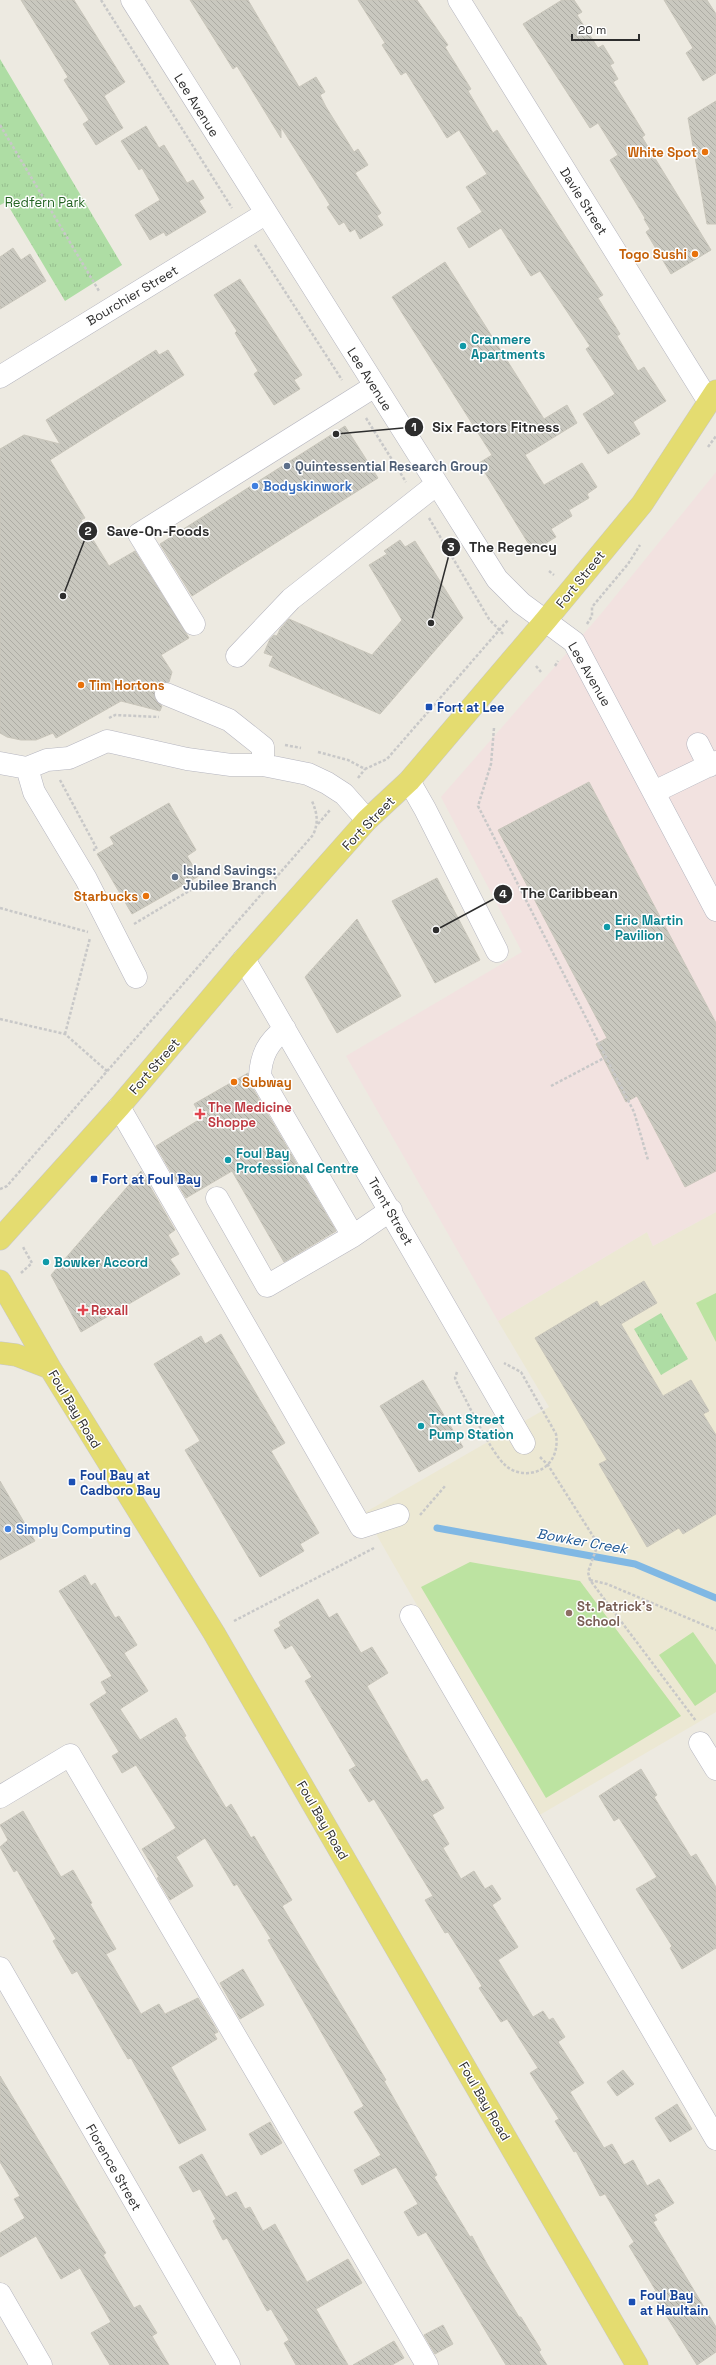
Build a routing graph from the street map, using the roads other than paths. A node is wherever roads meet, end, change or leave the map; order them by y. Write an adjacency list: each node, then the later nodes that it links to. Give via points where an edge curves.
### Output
1 (132, 0): 3 (street, Lee Avenue)
2 (459, 0): 6 (street, Davie Street)
3 (265, 214): 4 (street, Bourchier Street); 5 (street, Lee Avenue)
4 (0, 377)
5 (375, 386): 7 (street, Lee Avenue); 9 (street, via 139,534)
6 (713, 397): 8 (main road, Fort Street, via 642,504)
7 (437, 484): 8 (street, Lee Avenue, via 497,579 521,603); 10 (street, via 291,599)
8 (546, 620): 17 (main road, Fort Street); 18 (street, Lee Avenue, via 574,642)
9 (194, 624)
10 (237, 656)
11 (166, 694): 13 (street, via 230,720)
12 (698, 744): 16 (street)
13 (263, 756): 15 (street, via 231,765 188,759 107,741 69,758); 19 (street, via 327,783 344,794)
14 (0, 763): 15 (street)
15 (37, 764): 23 (street, via 34,792 86,879)
16 (712, 764): 18 (street)
17 (409, 781): 19 (main road, Fort Street); 21 (street)
18 (654, 792): 20 (street, Lee Avenue)
19 (367, 820): 22 (main road, Fort Street)
20 (716, 910)
21 (497, 951)
22 (244, 959): 24 (street, Trent Street); 25 (main road, Fort Street)
23 (136, 977)
24 (285, 1028): 27 (street, Trent Street); 28 (street, via 272,1039 264,1052 260,1076)
25 (119, 1107): 29 (main road, Fort Street); 34 (street, via 361,1527)
26 (217, 1198): 28 (street, via 267,1286)
27 (390, 1210): 28 (street); 33 (street, Trent Street)
28 (353, 1236)
29 (0, 1239)
30 (0, 1281): 32 (main road, Foul Bay Road)
31 (0, 1353): 32 (main road, via 16,1355)
32 (50, 1368): 45 (main road, Foul Bay Road, via 214,1633)
33 (524, 1443)
34 (407, 1517)
35 (411, 1616): 40 (street)
36 (700, 1743): 37 (street)
37 (716, 1769)
38 (0, 1797): 44 (street, via 70,1756)
39 (0, 1968): 43 (street, Florence Street)
40 (716, 2139)
41 (0, 2294): 42 (street)
42 (41, 2365)
43 (229, 2365)
44 (428, 2365)
45 (637, 2365)

